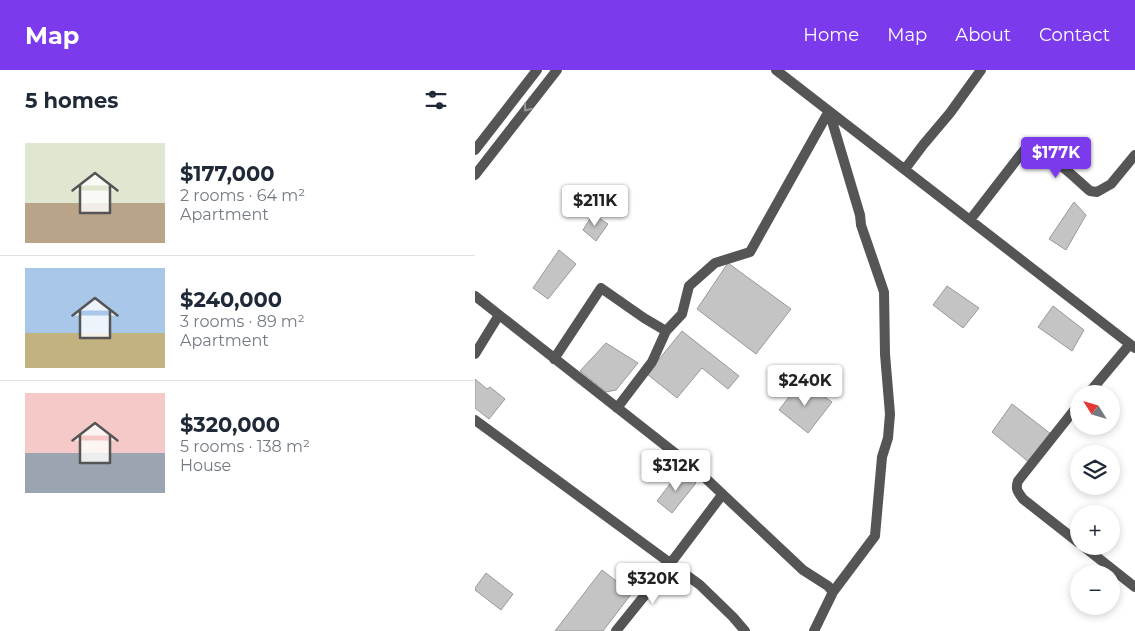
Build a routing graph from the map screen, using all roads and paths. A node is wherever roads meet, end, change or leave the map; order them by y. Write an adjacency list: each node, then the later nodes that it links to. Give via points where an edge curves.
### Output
1 (537, 70): 6 (street)
2 (557, 70): 9 (street, one-way to 9)
3 (776, 70): 5 (street)
4 (981, 70): 8 (street)
5 (829, 111): 8 (street); 13 (street, via 750,252 715,263 689,286 682,314); 26 (street, via 861,225 884,292 890,414 882,457 875,536)
6 (475, 150)
7 (1135, 155): 10 (street, via 1111,184 1097,192 1090,191 1045,154 1025,149)
8 (905, 169): 10 (street)
9 (475, 175)
10 (970, 220): 14 (street)
11 (475, 296): 12 (street)
12 (499, 315): 15 (street); 16 (street)
13 (666, 331): 16 (street, via 601,288); 18 (street, via 652,362)
14 (1133, 346): 17 (street)
15 (475, 354)
16 (554, 359): 18 (street)
17 (1096, 385)
18 (617, 408): 21 (street)
19 (1070, 415): 22 (street, via 1016,486 1023,499)
20 (475, 420): 24 (street)
21 (722, 494): 24 (street); 26 (street, via 803,570)
22 (1070, 536)
23 (1094, 555): 25 (street)
24 (670, 564): 27 (street); 28 (street, via 700,585)
25 (1135, 587)
26 (833, 592): 29 (street)
27 (616, 631)
28 (745, 631)
29 (814, 631)

